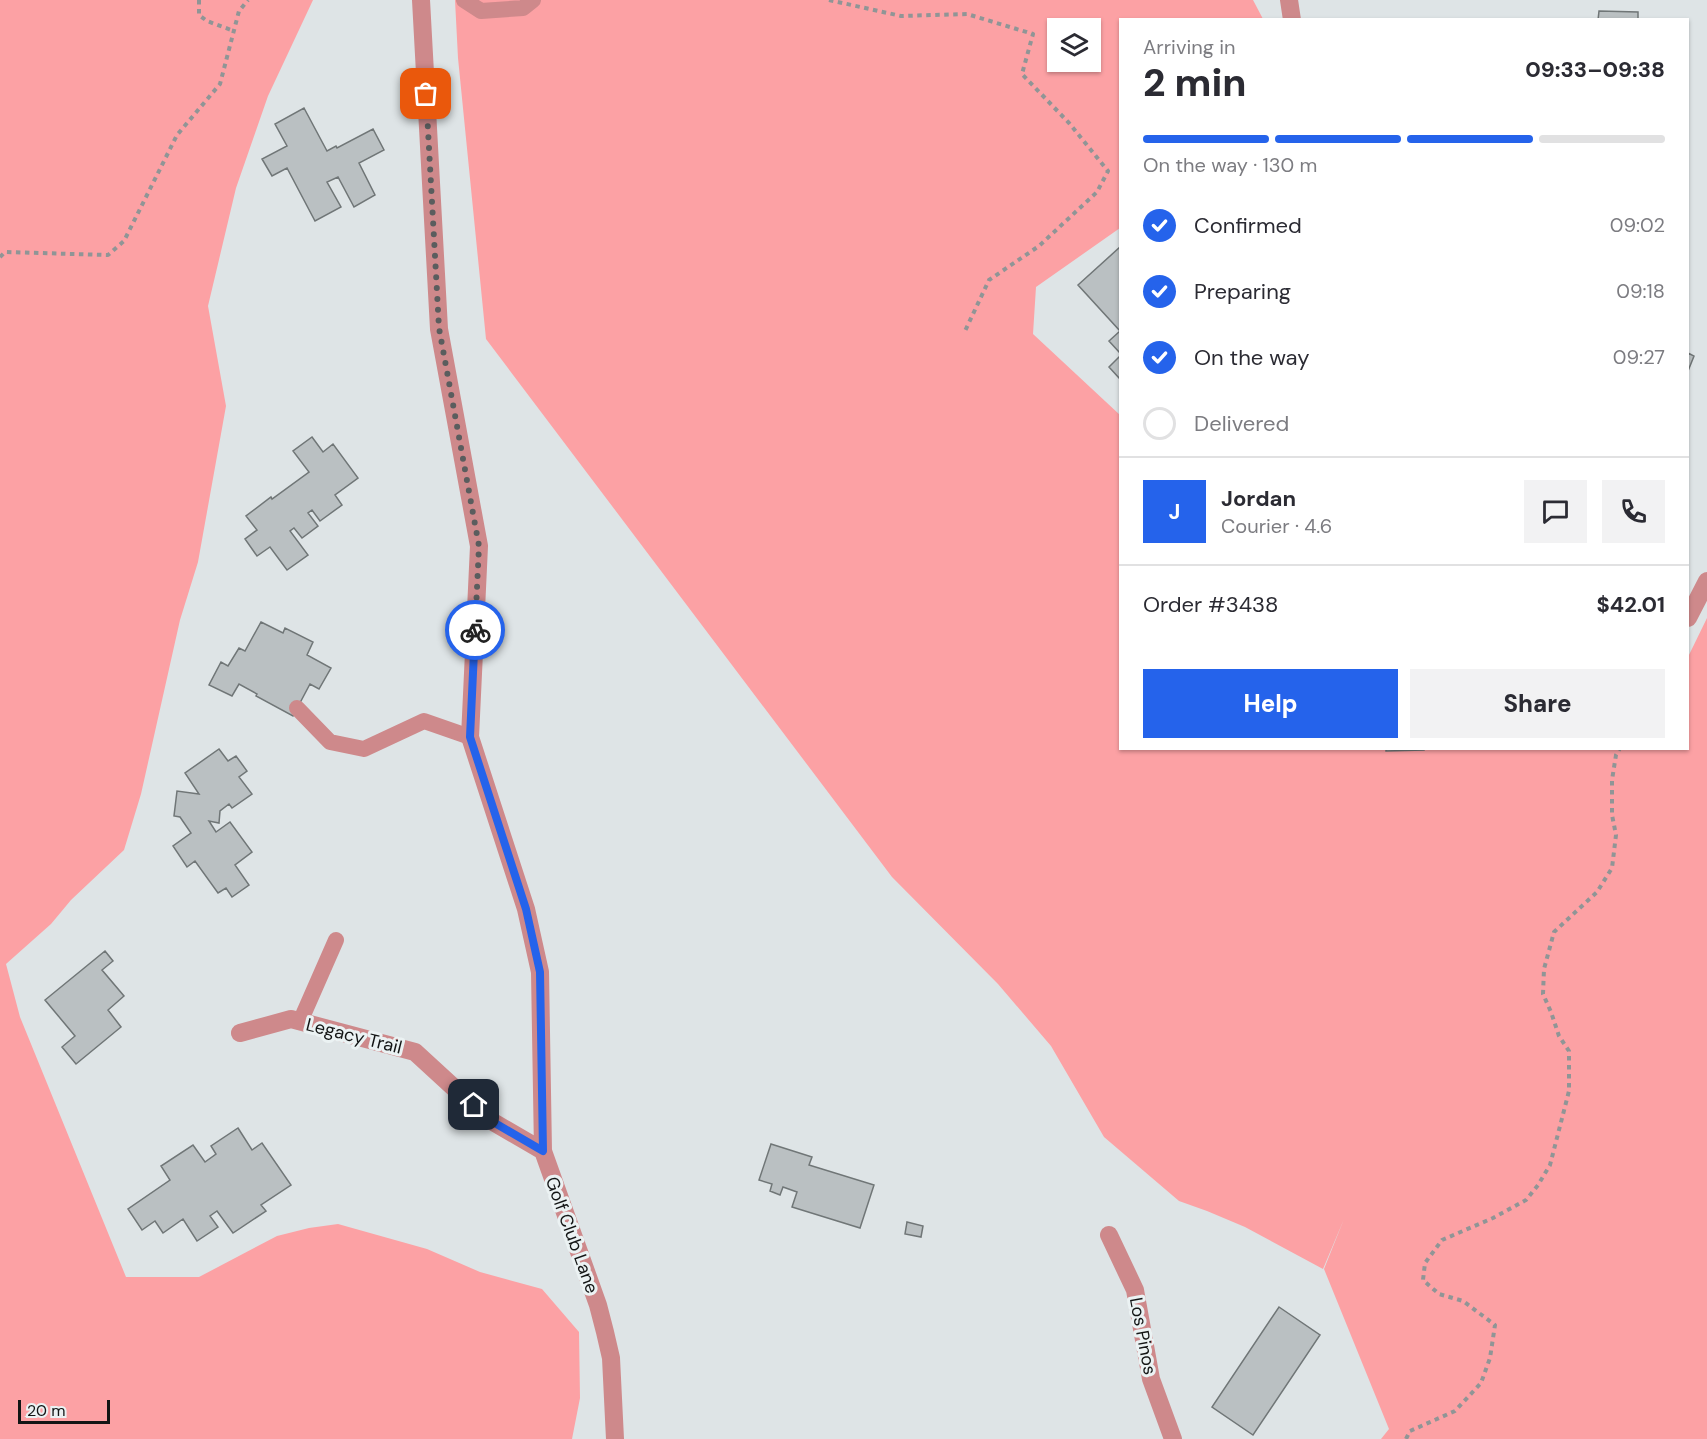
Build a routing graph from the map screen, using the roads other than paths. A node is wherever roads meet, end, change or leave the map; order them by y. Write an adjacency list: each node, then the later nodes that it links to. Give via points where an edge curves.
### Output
1 (421, 0): 9 (street, Golf Club Lane, via 439,328 479,546)
2 (464, 0): 3 (lane, via 481,11 523,8)
3 (533, 0)
4 (1289, 0): 5 (street)
5 (1292, 18)
6 (1707, 581): 7 (street)
7 (1689, 616)
8 (297, 708): 9 (lane, via 330,742 364,749 424,720)
9 (470, 737): 13 (street, Golf Club Lane, via 526,909 540,972)
10 (336, 940): 11 (lane)
11 (300, 1022): 12 (street, Legacy Trail, via 291,1019); 13 (street, Legacy Trail, via 415,1052 488,1119)
12 (240, 1033)
13 (543, 1151): 15 (street, Golf Club Lane, via 605,1332 611,1359)
14 (1109, 1235): 16 (street, Los Pinos, via 1135,1290 1151,1379)
15 (615, 1439)
16 (1173, 1439)

